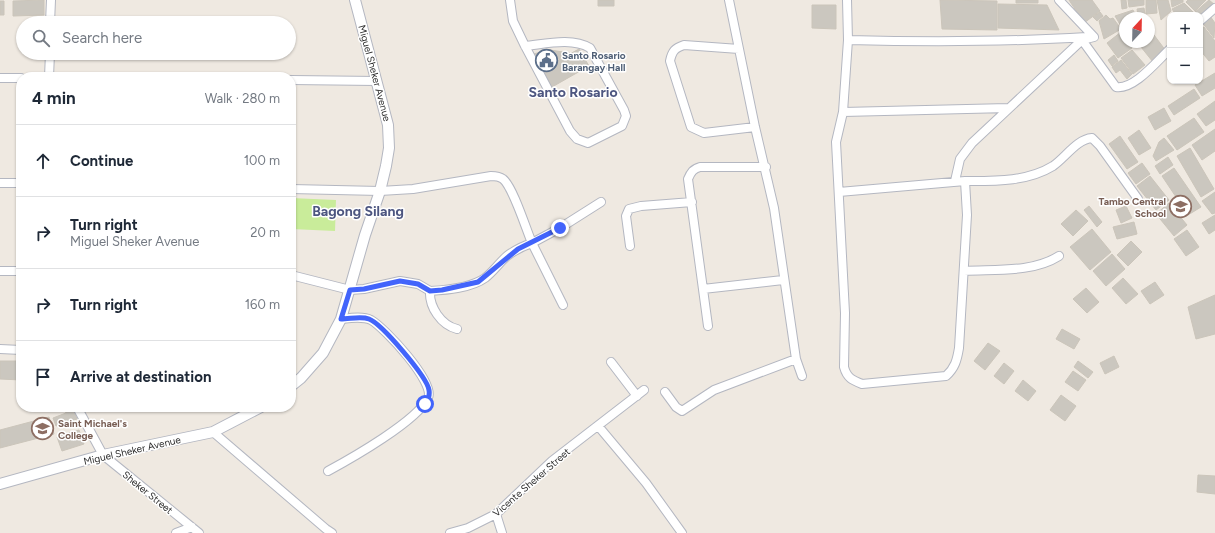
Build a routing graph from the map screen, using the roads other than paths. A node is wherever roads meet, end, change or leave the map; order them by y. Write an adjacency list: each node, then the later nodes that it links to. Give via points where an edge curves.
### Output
1 (51, 0): 8 (street)
2 (356, 0): 21 (street, Miguel Sheker Avenue)
3 (510, 0): 13 (street, via 513,21)
4 (729, 0): 14 (street)
5 (847, 0): 11 (street)
6 (1059, 0): 10 (street)
7 (1215, 8): 9 (street)
8 (50, 16)
9 (1203, 18)
10 (1094, 37): 11 (street, via 1003,41); 12 (street)
11 (848, 40): 23 (street)
12 (1082, 40): 15 (street, via 1116,86 1122,88 1134,83); 22 (street)
13 (525, 46): 13 (street, via 570,131 577,139 588,143 622,126 626,116 624,110 590,48 575,42)
14 (739, 49): 24 (street); 24 (street, via 684,45 676,47 670,61 691,127 704,133)
15 (1167, 52)
16 (50, 60): 17 (street)
17 (49, 72)
18 (0, 78): 19 (street)
19 (16, 78)
20 (296, 80): 21 (street)
21 (377, 81): 31 (street, Miguel Sheker Avenue, via 388,126 389,148)
22 (1008, 108): 23 (street); 26 (street, via 964,151 957,167)
23 (843, 112): 32 (street, via 836,142)
24 (755, 127): 25 (street)
25 (766, 167): 35 (street, via 694,169 688,179); 43 (street)
26 (955, 181): 27 (street); 32 (street)
27 (965, 181): 33 (street, via 1004,180 1041,172 1054,166 1082,142 1092,138); 41 (street, via 967,196)
28 (0, 183): 29 (street)
29 (16, 183)
30 (296, 189): 31 (street)
31 (380, 191): 36 (street, via 413,189 498,176 510,188); 45 (street, Miguel Sheker Avenue)
32 (839, 192): 41 (street, via 845,313 844,367 846,375 852,380 862,384 937,378 946,376 953,370 959,348)
33 (1138, 199)
34 (601, 202): 36 (street)
35 (692, 202): 37 (street, via 629,209 626,216); 44 (street)
36 (532, 243): 46 (street, via 512,252 478,282); 47 (street)
37 (630, 246)
38 (1059, 256): 41 (street, via 1038,266)
39 (0, 270): 40 (street)
40 (16, 271)
41 (964, 271)
42 (296, 276): 45 (street)
43 (783, 280): 44 (street); 53 (street)
44 (704, 289): 49 (street)
45 (350, 290): 46 (street, via 400,281 418,284); 48 (street, Miguel Sheker Avenue)
46 (430, 291): 50 (street, via 430,298 440,318 446,325)
47 (563, 305)
48 (341, 319): 56 (street, Miguel Sheker Avenue, via 323,353); 65 (street, via 370,319 380,326 424,379 429,397 415,413 380,440)
49 (708, 326)
50 (457, 329)
51 (0, 349): 52 (street)
52 (16, 350)
53 (796, 359): 55 (street); 58 (street, via 714,390 682,411)
54 (611, 362): 59 (street)
55 (802, 376)
56 (296, 382)
57 (644, 390): 59 (street, Vicente Sheker Street)
58 (665, 392)
59 (637, 396): 62 (street, Vicente Sheker Street)
60 (80, 412): 64 (street, Sheker Street)
61 (251, 412): 63 (street, Miguel Sheker Avenue)
62 (599, 426): 67 (street, Vicente Sheker Street, via 552,461); 75 (street, via 646,483)
63 (213, 432): 64 (street, Miguel Sheker Avenue); 72 (street)
64 (103, 455): 66 (street, Miguel Sheker Avenue); 68 (street, Sheker Street)
65 (328, 472)
66 (0, 484)
67 (496, 514): 69 (street, Vicente Sheker Street); 74 (street)
68 (192, 527): 70 (street); 71 (street, Sheker Street)
69 (469, 531): 73 (street, Vicente Sheker Street)
70 (176, 533)
71 (199, 533)
72 (332, 533)
73 (450, 533)
74 (502, 533)
75 (682, 533)

